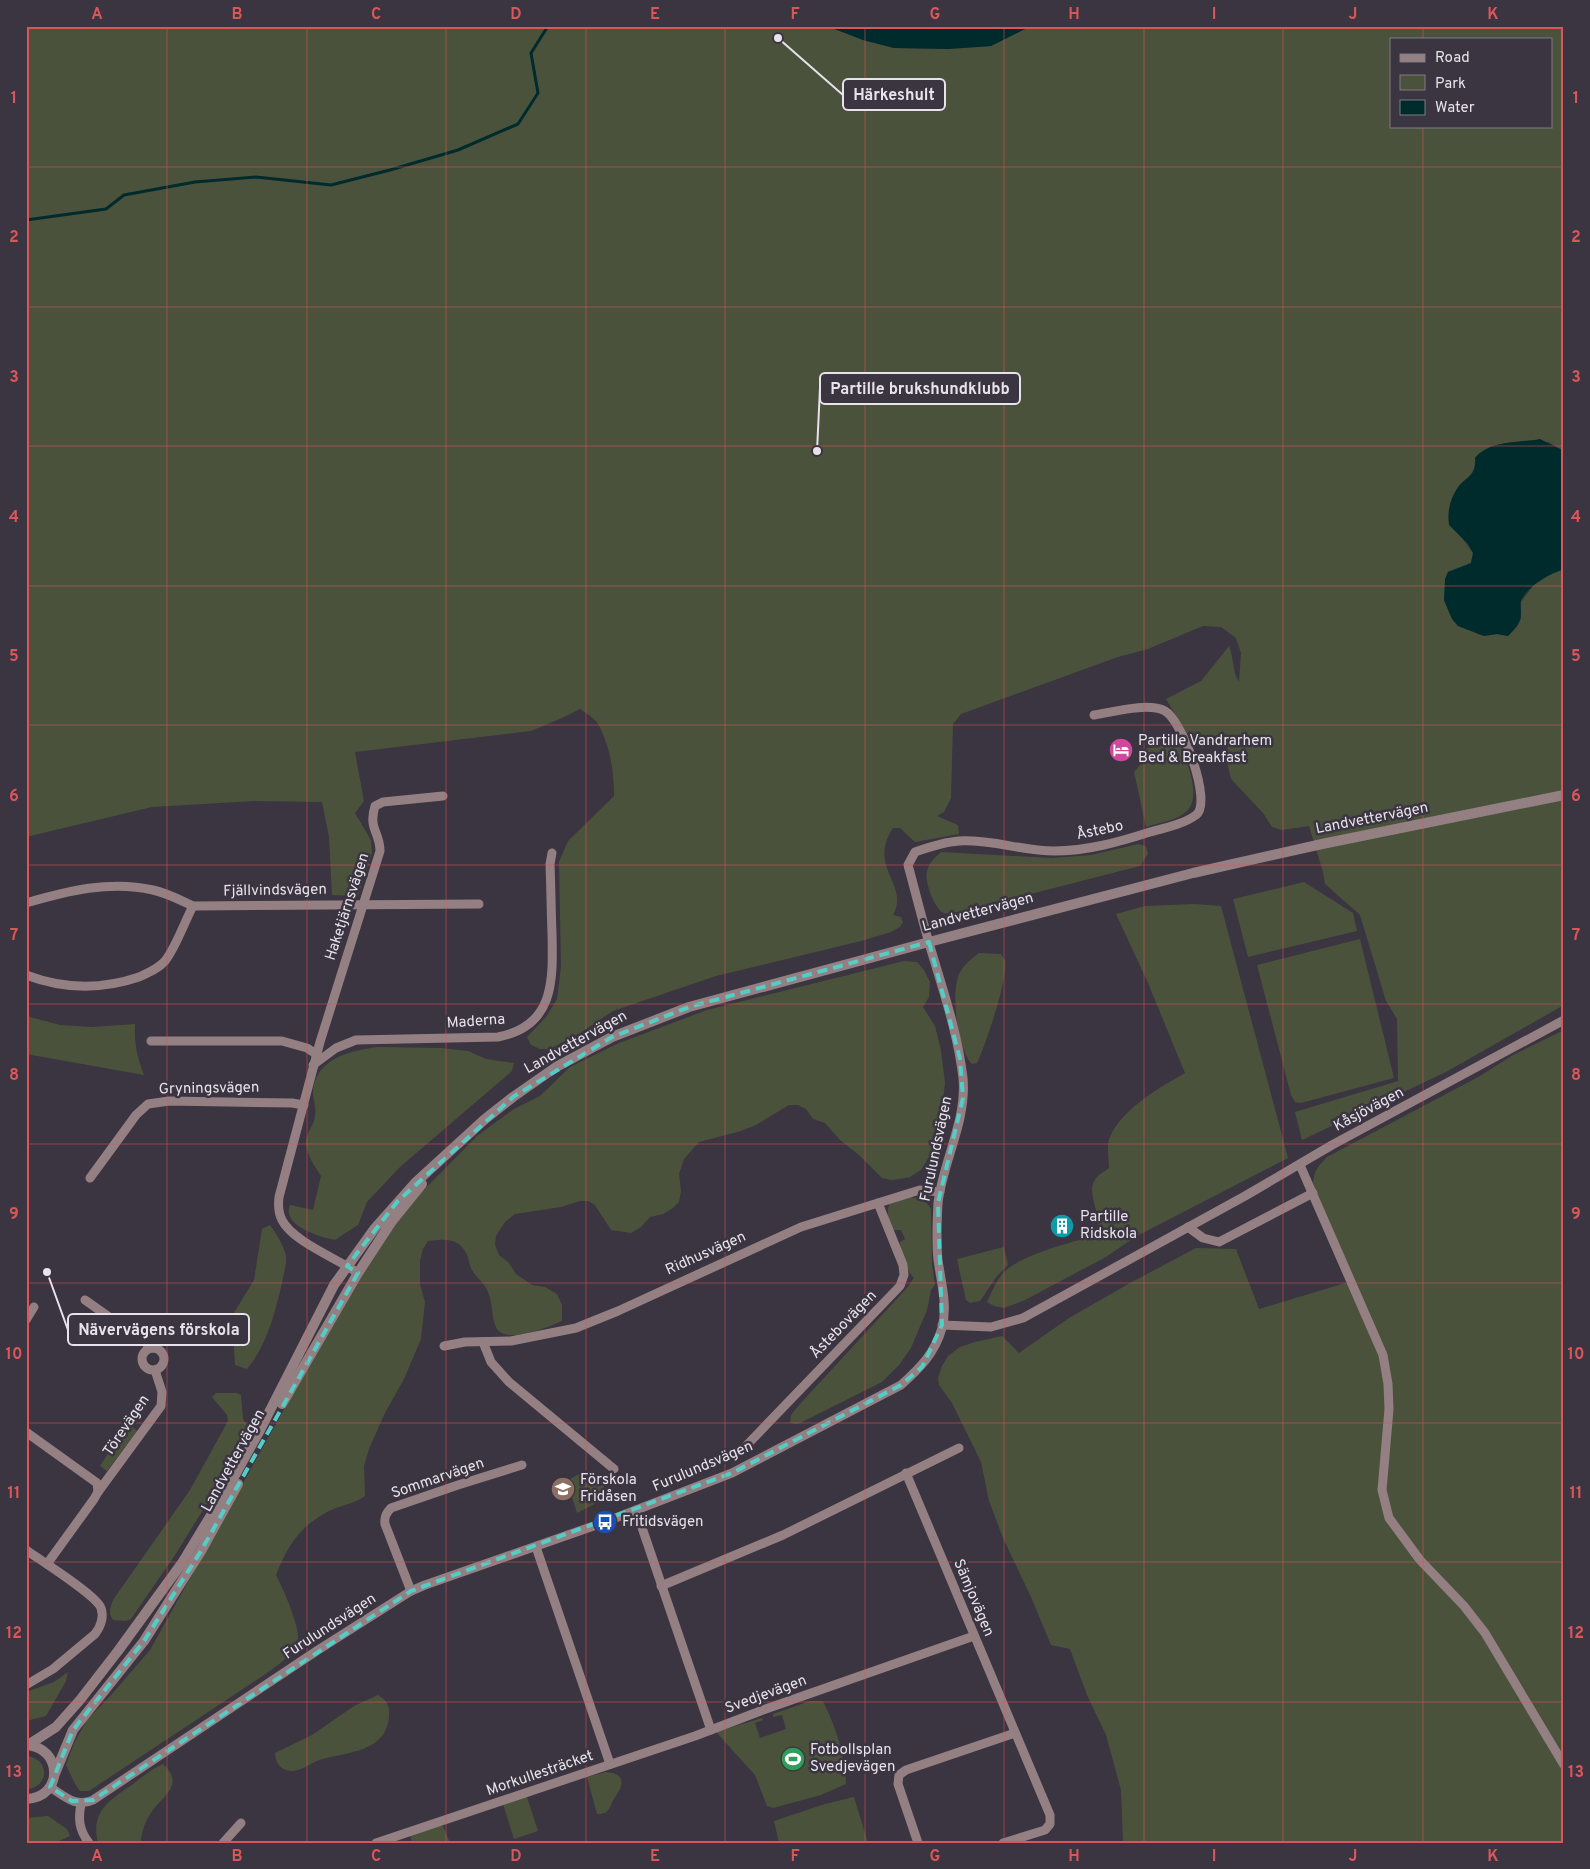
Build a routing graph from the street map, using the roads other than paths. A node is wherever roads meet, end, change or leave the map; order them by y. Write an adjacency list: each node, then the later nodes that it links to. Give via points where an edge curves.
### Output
1 (1094, 715): 9 (street, Åstebo, via 1148,708 1168,713 1186,742 1200,789 1201,810 1171,826 1093,848 1037,850 958,841 915,852 908,865)
2 (1564, 795): 9 (street, Landvettervägen, via 1220,867)
3 (443, 796): 6 (street, Haketjärnsvägen, via 383,802 376,806 372,819 380,851)
4 (552, 853): 14 (street, Maderna, via 552,981 546,1003 533,1021 515,1032 498,1037 356,1040 336,1048)
5 (26, 903): 8 (street, Fjällvindsvägen, via 61,892 120,886 153,890)
6 (363, 904): 7 (street, Fjällvindsvägen); 8 (street, Fjällvindsvägen); 13 (street, Haketjärnsvägen)
7 (479, 904)
8 (193, 906): 10 (street, via 165,960 158,968 145,974 110,985 91,987 50,983)
9 (929, 942): 16 (street, Landvettervägen, via 689,1007 612,1037 556,1067 513,1096); 19 (street, Furulundsvägen, via 948,1004 963,1079 961,1111)
10 (26, 975)
11 (1564, 1020): 17 (street, Kåsjövägen)
12 (150, 1041): 13 (street, via 282,1041)
13 (316, 1054): 14 (street, Haketjärnsvägen)
14 (313, 1066): 15 (street, Haketjärnsvägen)
15 (304, 1105): 18 (street, Gryningsvägen, via 169,1101 148,1104 136,1115); 23 (street, Haketjärnsvägen, via 279,1197 279,1213 282,1222 304,1242)
16 (441, 1160): 23 (street, Landvettervägen, via 397,1202); 24 (street, Landvettervägen, via 392,1220)
17 (1300, 1165): 20 (street); 22 (street, Kåsjövägen)
18 (90, 1178)
19 (940, 1192): 21 (street, Ridhusvägen, via 920,1190); 28 (street, Furulundsvägen, via 937,1233 944,1306)
20 (1313, 1193): 22 (street, via 1220,1242 1203,1238); 52 (street, via 1383,1355 1388,1409 1382,1490 1389,1518 1415,1554 1485,1633)
21 (878, 1202): 29 (street, Ridhusvägen, via 801,1227 593,1322 511,1341); 34 (street, Åstebovägen, via 903,1264 900,1286)
22 (1188, 1227): 28 (street, Kåsjövägen, via 1024,1318 991,1327)
23 (347, 1266): 24 (street, Haketjärnsvägen); 50 (street, Landvettervägen, via 334,1285 239,1469 182,1563 80,1700 56,1727)
24 (358, 1273): 53 (street, Landvettervägen, via 200,1551 144,1641 73,1730)
25 (85, 1300): 31 (street)
26 (34, 1306): 27 (street)
27 (26, 1320)
28 (942, 1325): 40 (street, Furulundsvägen, via 933,1351 901,1385 732,1473)
29 (483, 1342): 30 (street, Ridhusvägen); 37 (street, via 491,1362 509,1382)
30 (444, 1346)
31 (152, 1348): 32 (street, via 160,1350 164,1358 162,1366); 32 (street, Törevägen, via 144,1352 142,1360 146,1368)
32 (155, 1370): 39 (street, Törevägen, via 162,1392 161,1406)
33 (26, 1432): 39 (street)
34 (745, 1448)
35 (959, 1448): 38 (street)
36 (522, 1466): 45 (street, Sommarvägen, via 458,1485 387,1512 385,1524)
37 (614, 1469)
38 (906, 1473): 44 (street, via 783,1535); 46 (street, Sämjovägen)
39 (97, 1488): 43 (street, Törevägen)
40 (636, 1510): 41 (street, Furulundsvägen); 44 (street, Svedjevägen)
41 (536, 1547): 45 (street, Furulundsvägen); 51 (street)
42 (26, 1550): 43 (street)
43 (47, 1564): 47 (street, via 101,1606 102,1620 95,1634 85,1643 53,1669)
44 (661, 1586): 48 (street, Svedjevägen)
45 (411, 1591): 56 (street, Furulundsvägen, via 93,1800)
46 (974, 1636): 48 (street, Svedjevägen); 49 (street, Sämjovägen)
47 (26, 1685)
48 (711, 1730): 51 (street, Morkullesträcket)
49 (1015, 1733): 61 (street, via 906,1770 899,1776 898,1784); 62 (street, Sämjovägen, via 1051,1820 1045,1830)
50 (27, 1745): 53 (street, via 48,1754 53,1762)
51 (610, 1764): 60 (street, Morkullesträcket)
52 (1564, 1765)
53 (54, 1776): 54 (street, Landvettervägen)
54 (50, 1787): 55 (street, via 45,1794); 56 (street)
55 (26, 1799)
56 (81, 1804): 58 (street, via 79,1821)
57 (241, 1823): 59 (street)
58 (89, 1843)
59 (223, 1843)
60 (376, 1843)
61 (918, 1843)
62 (1003, 1843)

